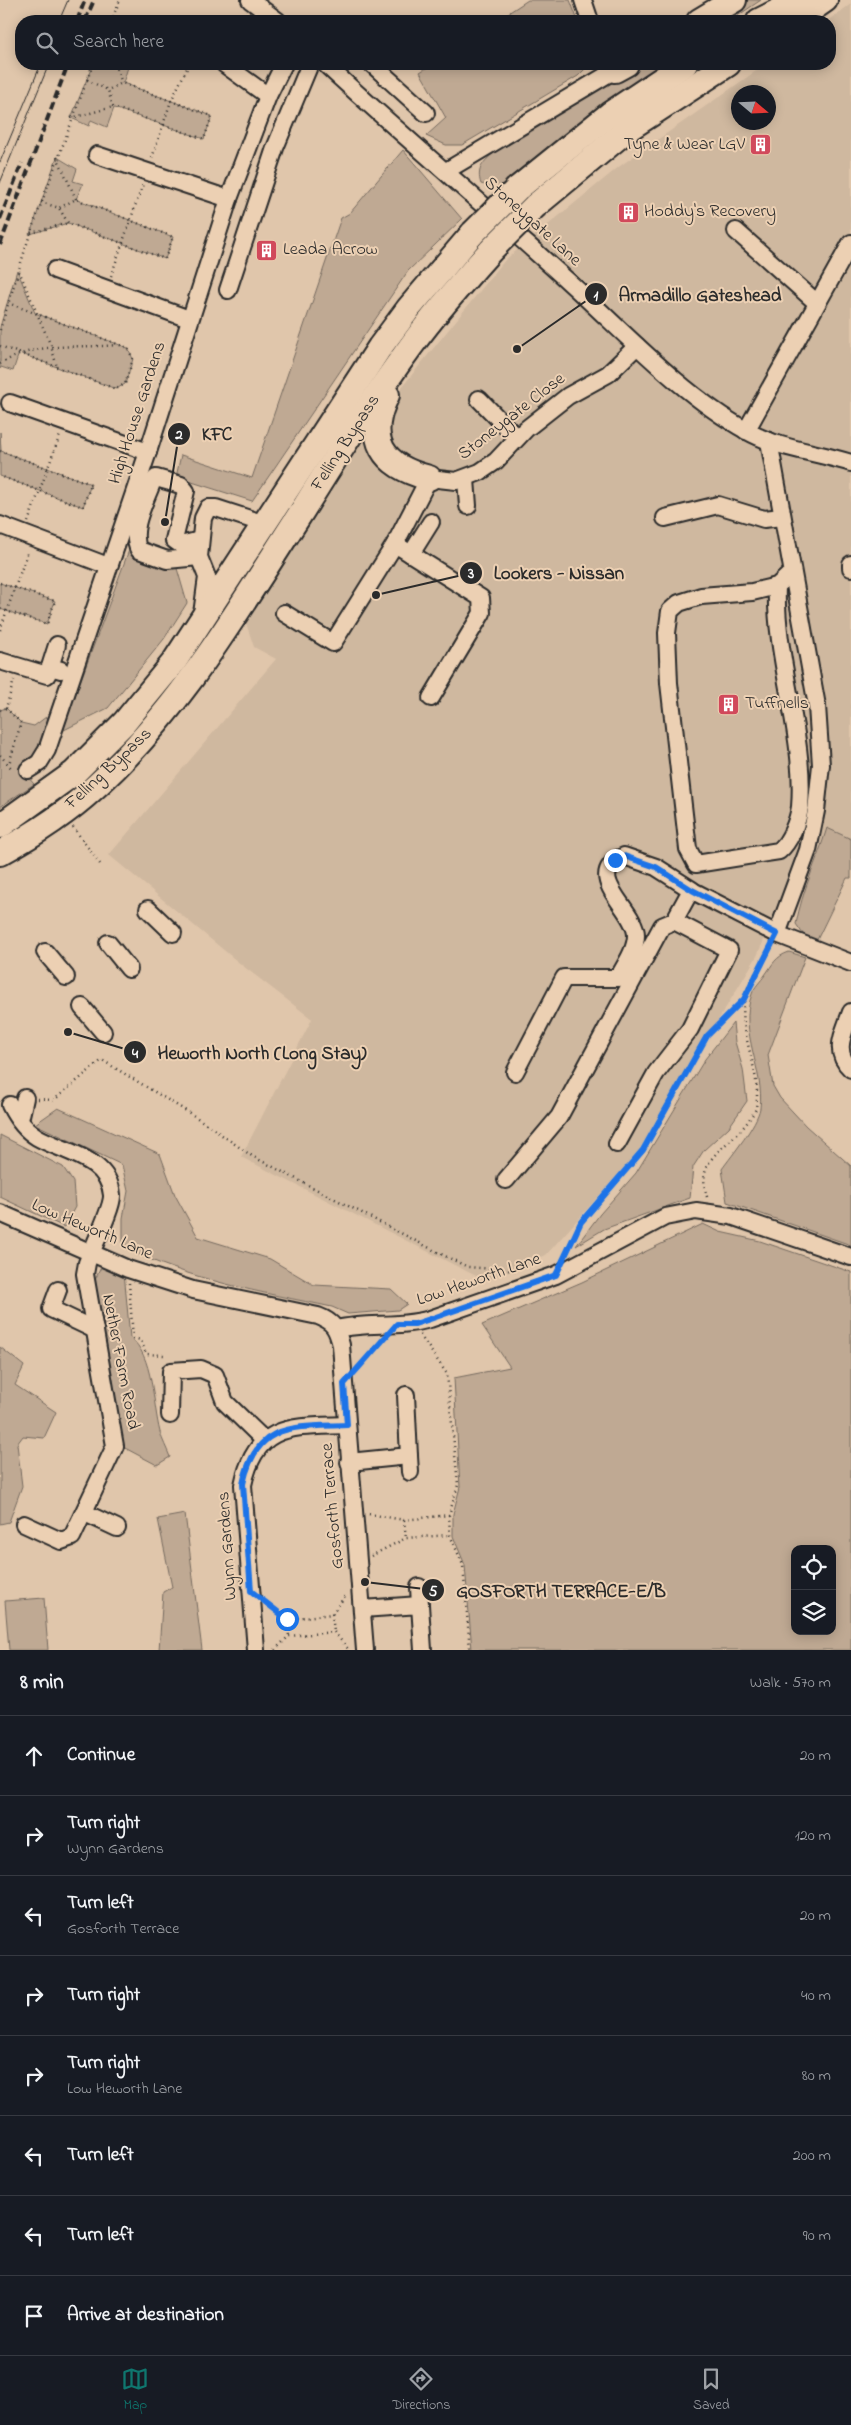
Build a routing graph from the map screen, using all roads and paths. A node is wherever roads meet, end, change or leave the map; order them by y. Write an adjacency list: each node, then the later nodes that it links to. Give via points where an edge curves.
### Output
1 (120, 0): 8 (path)
2 (250, 0): 9 (street)
3 (583, 0): 10 (street)
4 (734, 0): 11 (highway)
5 (778, 0): 12 (highway)
6 (800, 0): 13 (highway)
7 (825, 0): 14 (highway)
8 (114, 15)
9 (270, 15)
10 (588, 15)
11 (709, 15)
12 (756, 15)
13 (771, 15)
14 (803, 15)
15 (90, 70): 26 (path)
16 (117, 70): 27 (path)
17 (186, 70): 30 (path)
18 (232, 70): 29 (street)
19 (281, 70): 29 (street, High House Gardens)
20 (308, 70): 52 (street, via 275,148)
21 (337, 70): 38 (street, Stoneygate Lane)
22 (379, 70): 32 (street)
23 (610, 70): 38 (street)
24 (676, 70): 84 (highway, Felling Bypass, bridge, via 603,119 517,189 472,233 380,347)
25 (719, 70): 61 (highway, Felling Bypass, bridge, via 628,130 535,206 492,249)
26 (86, 80): 28 (path); 33 (path)
27 (122, 83): 28 (path); 30 (path)
28 (108, 90): 31 (path)
29 (268, 96): 40 (street, High House Gardens)
30 (171, 101): 34 (path); 34 (path, via 212,116 204,139)
31 (114, 108): 33 (path); 34 (path)
32 (426, 113)
33 (71, 118): 36 (path)
34 (163, 125): 37 (path)
35 (98, 154): 37 (street)
36 (57, 157): 39 (path); 41 (path)
37 (147, 171): 40 (street); 43 (path)
38 (446, 171): 62 (street, Stoneygate Lane)
39 (76, 199): 42 (path); 43 (path)
40 (230, 199): 56 (street, High House Gardens)
41 (42, 202): 42 (path); 46 (path)
42 (59, 208): 44 (path)
43 (131, 220): 47 (path); 47 (path, via 173,237 166,259)
44 (68, 223): 46 (path); 47 (path)
45 (736, 231): 54 (street)
46 (30, 234): 49 (path)
47 (123, 243): 51 (path)
48 (851, 243): 54 (street)
49 (18, 270): 53 (path); 55 (path)
50 (55, 270): 51 (street)
51 (107, 289): 56 (street)
52 (228, 290)
53 (8, 303): 55 (path); 57 (path)
54 (817, 303): 69 (street)
55 (35, 313): 58 (path); 60 (path)
56 (189, 319): 73 (street, High House Gardens)
57 (0, 330)
58 (120, 344): 60 (path); 65 (path, via 128,348 133,359 125,384 116,389)
59 (0, 346): 63 (path)
60 (51, 346): 63 (path); 65 (path)
61 (411, 346): 77 (highway, via 382,405 377,435 379,445 390,461 405,471); 115 (highway, Felling Bypass, via 199,669 154,727 73,806)
62 (637, 346): 69 (street, Stoneygate Lane, via 707,404); 70 (street, Stoneygate Close, via 608,374 568,396)
63 (18, 353): 64 (path); 65 (path)
64 (0, 364)
65 (57, 367)
66 (479, 399): 70 (street)
67 (10, 403): 68 (street)
68 (65, 424): 73 (street); 75 (path)
69 (746, 431): 71 (street, Stoneygate Lane)
70 (517, 438): 78 (street, Stoneygate Close, via 496,460)
71 (769, 441): 74 (street, Stoneygate Lane); 81 (street)
72 (0, 451): 75 (path)
73 (148, 452): 92 (street, High House Gardens)
74 (851, 463)
75 (48, 468): 79 (path); 79 (path, via 91,484 83,507)
76 (0, 476): 79 (path)
77 (428, 478): 78 (street, Stoneygate Close, via 445,481); 88 (street)
78 (466, 479): 80 (street)
79 (40, 491): 86 (path)
80 (468, 506)
81 (782, 517): 82 (street, via 764,519 718,505); 94 (street)
82 (665, 518)
83 (431, 522): 89 (street)
84 (265, 524): 87 (street, via 208,508); 101 (highway, Felling Bypass)
85 (0, 526): 86 (street)
86 (28, 536): 92 (street); 97 (path)
87 (200, 540): 90 (street); 90 (street, via 181,545 174,540 186,491 180,485 156,478 137,526 135,542 139,550 166,560)
88 (394, 544): 89 (street); 100 (street, via 333,643)
89 (411, 554): 108 (street, via 482,598 482,613)
90 (199, 557): 101 (street, via 207,577)
91 (851, 564): 93 (street)
92 (108, 566): 107 (street, High House Gardens)
93 (851, 568)
94 (792, 572): 96 (street); 121 (street, via 817,706 821,765 808,850)
95 (0, 583): 97 (path)
96 (777, 586): 96 (street, via 752,592 701,596 679,603 670,611 667,633 669,683 688,849 696,864 779,851 785,846 800,808 796,748 776,610)
97 (14, 588): 99 (path); 99 (path, via 55,601 47,624)
98 (0, 609): 99 (path)
99 (6, 611): 102 (path)
100 (284, 613)
101 (201, 621): 114 (highway, Felling Bypass, via 159,682 102,746 55,789)
102 (0, 630)
103 (58, 645): 106 (street)
104 (0, 661): 105 (street)
105 (18, 666): 106 (street, via 47,675); 109 (path)
106 (50, 667): 107 (street)
107 (73, 674): 112 (street, High House Gardens, via 47,750 39,763)
108 (431, 698)
109 (6, 708): 110 (path); 111 (path, via 21,723)
110 (0, 710)
111 (10, 766)
112 (28, 770)
113 (70, 821): 116 (path)
114 (0, 826)
115 (0, 853)
116 (100, 864)
117 (692, 890): 119 (street); 121 (street); 132 (street, via 656,867 624,856 615,860 607,878 610,889 634,926 636,934 632,952 618,978 564,978)
118 (148, 909): 120 (street)
119 (674, 921): 134 (street, via 729,950 690,1029 656,1073); 135 (street, via 662,926 559,1117)
120 (173, 933)
121 (777, 934): 124 (street); 127 (path)
122 (108, 943): 125 (street)
123 (45, 952): 126 (street)
124 (851, 962)
125 (129, 969)
126 (66, 977)
127 (744, 999): 136 (path, via 742,1025 755,1084 756,1108 744,1127 707,1164 702,1183); 142 (path, via 707,1036 643,1150 581,1222)
128 (82, 1007): 130 (street)
129 (851, 1012): 131 (street, via 839,1048)
130 (103, 1032)
131 (851, 1069)
132 (515, 1072)
133 (17, 1102): 138 (street, Nether Farm Road, via 20,1120 35,1136 100,1168 108,1180 112,1196); 141 (path, via 54,1100 102,1060 196,1117 252,1156 445,1256 468,1267)
134 (617, 1144)
135 (506, 1180)
136 (712, 1213): 139 (street, Low Heworth Lane, via 731,1216); 142 (street, Low Heworth Lane, via 696,1211 665,1217)
137 (0, 1214): 138 (street, Low Heworth Lane)
138 (91, 1253): 140 (street, Low Heworth Lane); 147 (street, Nether Farm Road, via 85,1286)
139 (851, 1257)
140 (128, 1269): 146 (street, Low Heworth Lane, via 193,1290 318,1316 330,1320); 148 (path, via 133,1338 141,1340 146,1354 164,1355)
141 (526, 1272)
142 (556, 1275): 145 (street, Low Heworth Lane)
143 (58, 1290): 147 (street, via 51,1310)
144 (397, 1324): 145 (street, Low Heworth Lane); 146 (street, Low Heworth Lane); 149 (path)
145 (415, 1324): 157 (path, via 447,1374 458,1485)
146 (337, 1329): 149 (street, Gosforth Terrace)
147 (95, 1330): 156 (street, Nether Farm Road, via 115,1446)
148 (171, 1370): 151 (street); 153 (street, via 202,1369 215,1375 225,1402)
149 (344, 1384): 152 (street, Gosforth Terrace)
150 (406, 1395): 154 (street, via 410,1464)
151 (170, 1415)
152 (347, 1425): 153 (street, via 293,1428); 154 (street, Gosforth Terrace)
153 (264, 1440): 165 (street, Wynn Gardens, via 253,1452 243,1484)
154 (350, 1462): 155 (street, Gosforth Terrace)
155 (354, 1511): 158 (path); 163 (street, Gosforth Terrace)
156 (85, 1513): 159 (street, Nether Farm Road, via 76,1532 66,1541); 160 (street)
157 (449, 1515): 158 (path); 161 (path)
158 (404, 1520): 162 (path)
159 (24, 1524)
160 (117, 1528)
161 (450, 1535): 162 (path); 177 (path, via 464,1565)
162 (406, 1538): 163 (path)
163 (359, 1570): 167 (street, Gosforth Terrace); 168 (path)
164 (419, 1588): 166 (street)
165 (251, 1591): 169 (path); 172 (street, Wynn Gardens)
166 (420, 1605): 167 (street); 176 (street)
167 (362, 1609): 175 (street, Gosforth Terrace)
168 (332, 1614): 169 (path); 170 (path)
169 (287, 1619): 171 (path)
170 (334, 1632): 171 (path); 174 (path)
171 (289, 1636): 173 (path)
172 (256, 1650)
173 (275, 1650)
174 (349, 1650)
175 (365, 1650)
176 (423, 1650)
177 (470, 1650)

